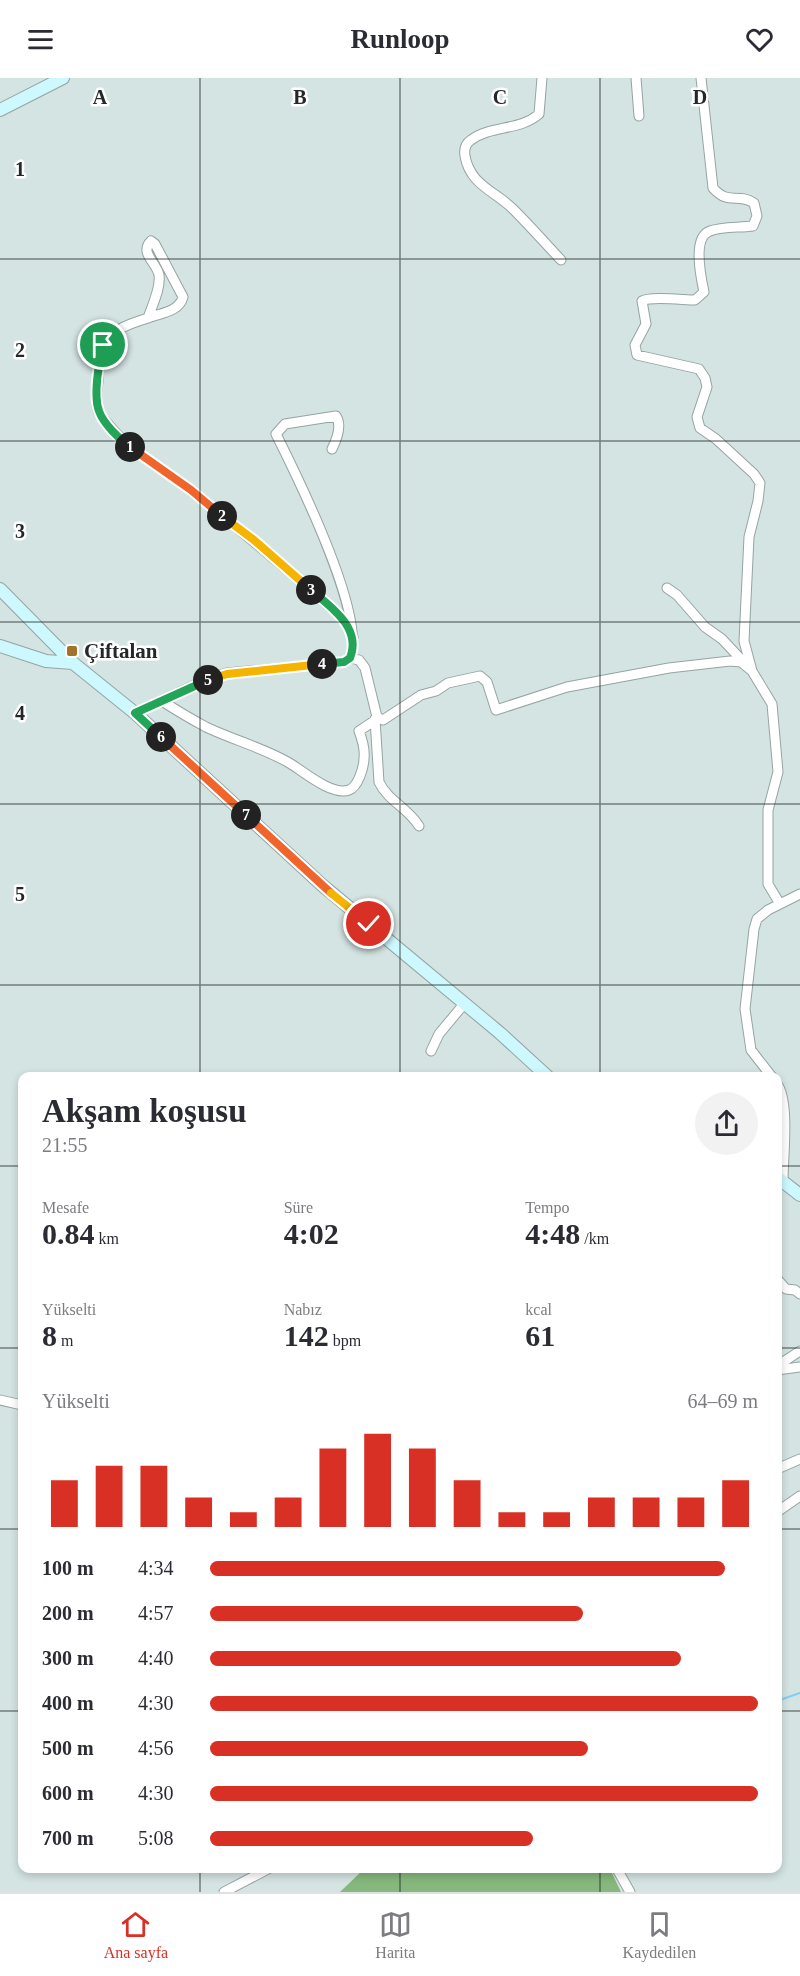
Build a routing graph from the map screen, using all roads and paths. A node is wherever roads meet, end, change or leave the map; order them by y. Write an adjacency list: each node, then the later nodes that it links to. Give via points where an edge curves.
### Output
1 (63, 78): 5 (street)
2 (542, 78): 7 (street, via 539,114 530,122 471,139 465,152 472,176 506,202)
3 (636, 78): 6 (street)
4 (701, 78): 16 (street, via 713,188 720,196 746,198 754,203 757,216 753,226 702,235 700,272 704,292 695,300 648,297 642,301 646,324 635,345 637,355 699,369 706,387 697,417 700,428 760,483 749,537 744,641)
5 (0, 110)
6 (639, 116)
7 (561, 260)
8 (148, 318): 8 (street, via 159,281 146,251 151,241 183,297 175,309); 12 (street, via 119,329 103,345 99,359 99,414 126,444 191,490 328,604)
9 (332, 448): 12 (street, via 337,440 336,416 285,424 276,434 306,495 342,585)
10 (667, 588): 16 (street)
11 (0, 589): 15 (street)
12 (353, 637): 14 (street)
13 (0, 646): 15 (street, via 46,662)
14 (350, 658): 17 (street, via 344,662 227,674); 19 (street, via 359,660 365,668)
15 (73, 663): 18 (street)
16 (752, 671): 19 (street, via 741,662 730,661 669,668 567,687 496,710 487,682 480,676 448,683 409,702 389,718); 22 (street, via 771,704 778,772 768,810 768,884)
17 (162, 701): 18 (street); 19 (street, via 205,726 276,756 308,777 343,791 355,786 365,757 359,731)
18 (135, 713): 23 (street, via 321,885)
19 (376, 719): 20 (street, via 379,782)
20 (419, 826)
21 (800, 894): 22 (street)
22 (780, 904): 26 (street, via 757,919 745,1009 751,1050)
23 (464, 1004): 24 (street, via 439,1034); 25 (street)
24 (431, 1051)
25 (543, 1072)
26 (768, 1072)
27 (782, 1095): 28 (street)
28 (782, 1151)
29 (782, 1180): 30 (street)
30 (800, 1195)
31 (782, 1285): 32 (street)
32 (798, 1291)
33 (800, 1351): 34 (street)
34 (782, 1364)
35 (800, 1367): 36 (street)
36 (782, 1368)
37 (0, 1400): 38 (street)
38 (18, 1404)
39 (800, 1459): 40 (street)
40 (782, 1467)
41 (800, 1496): 42 (street)
42 (782, 1509)
43 (261, 1873): 45 (street)
44 (619, 1873): 46 (street)
45 (225, 1892)
46 (630, 1892)

